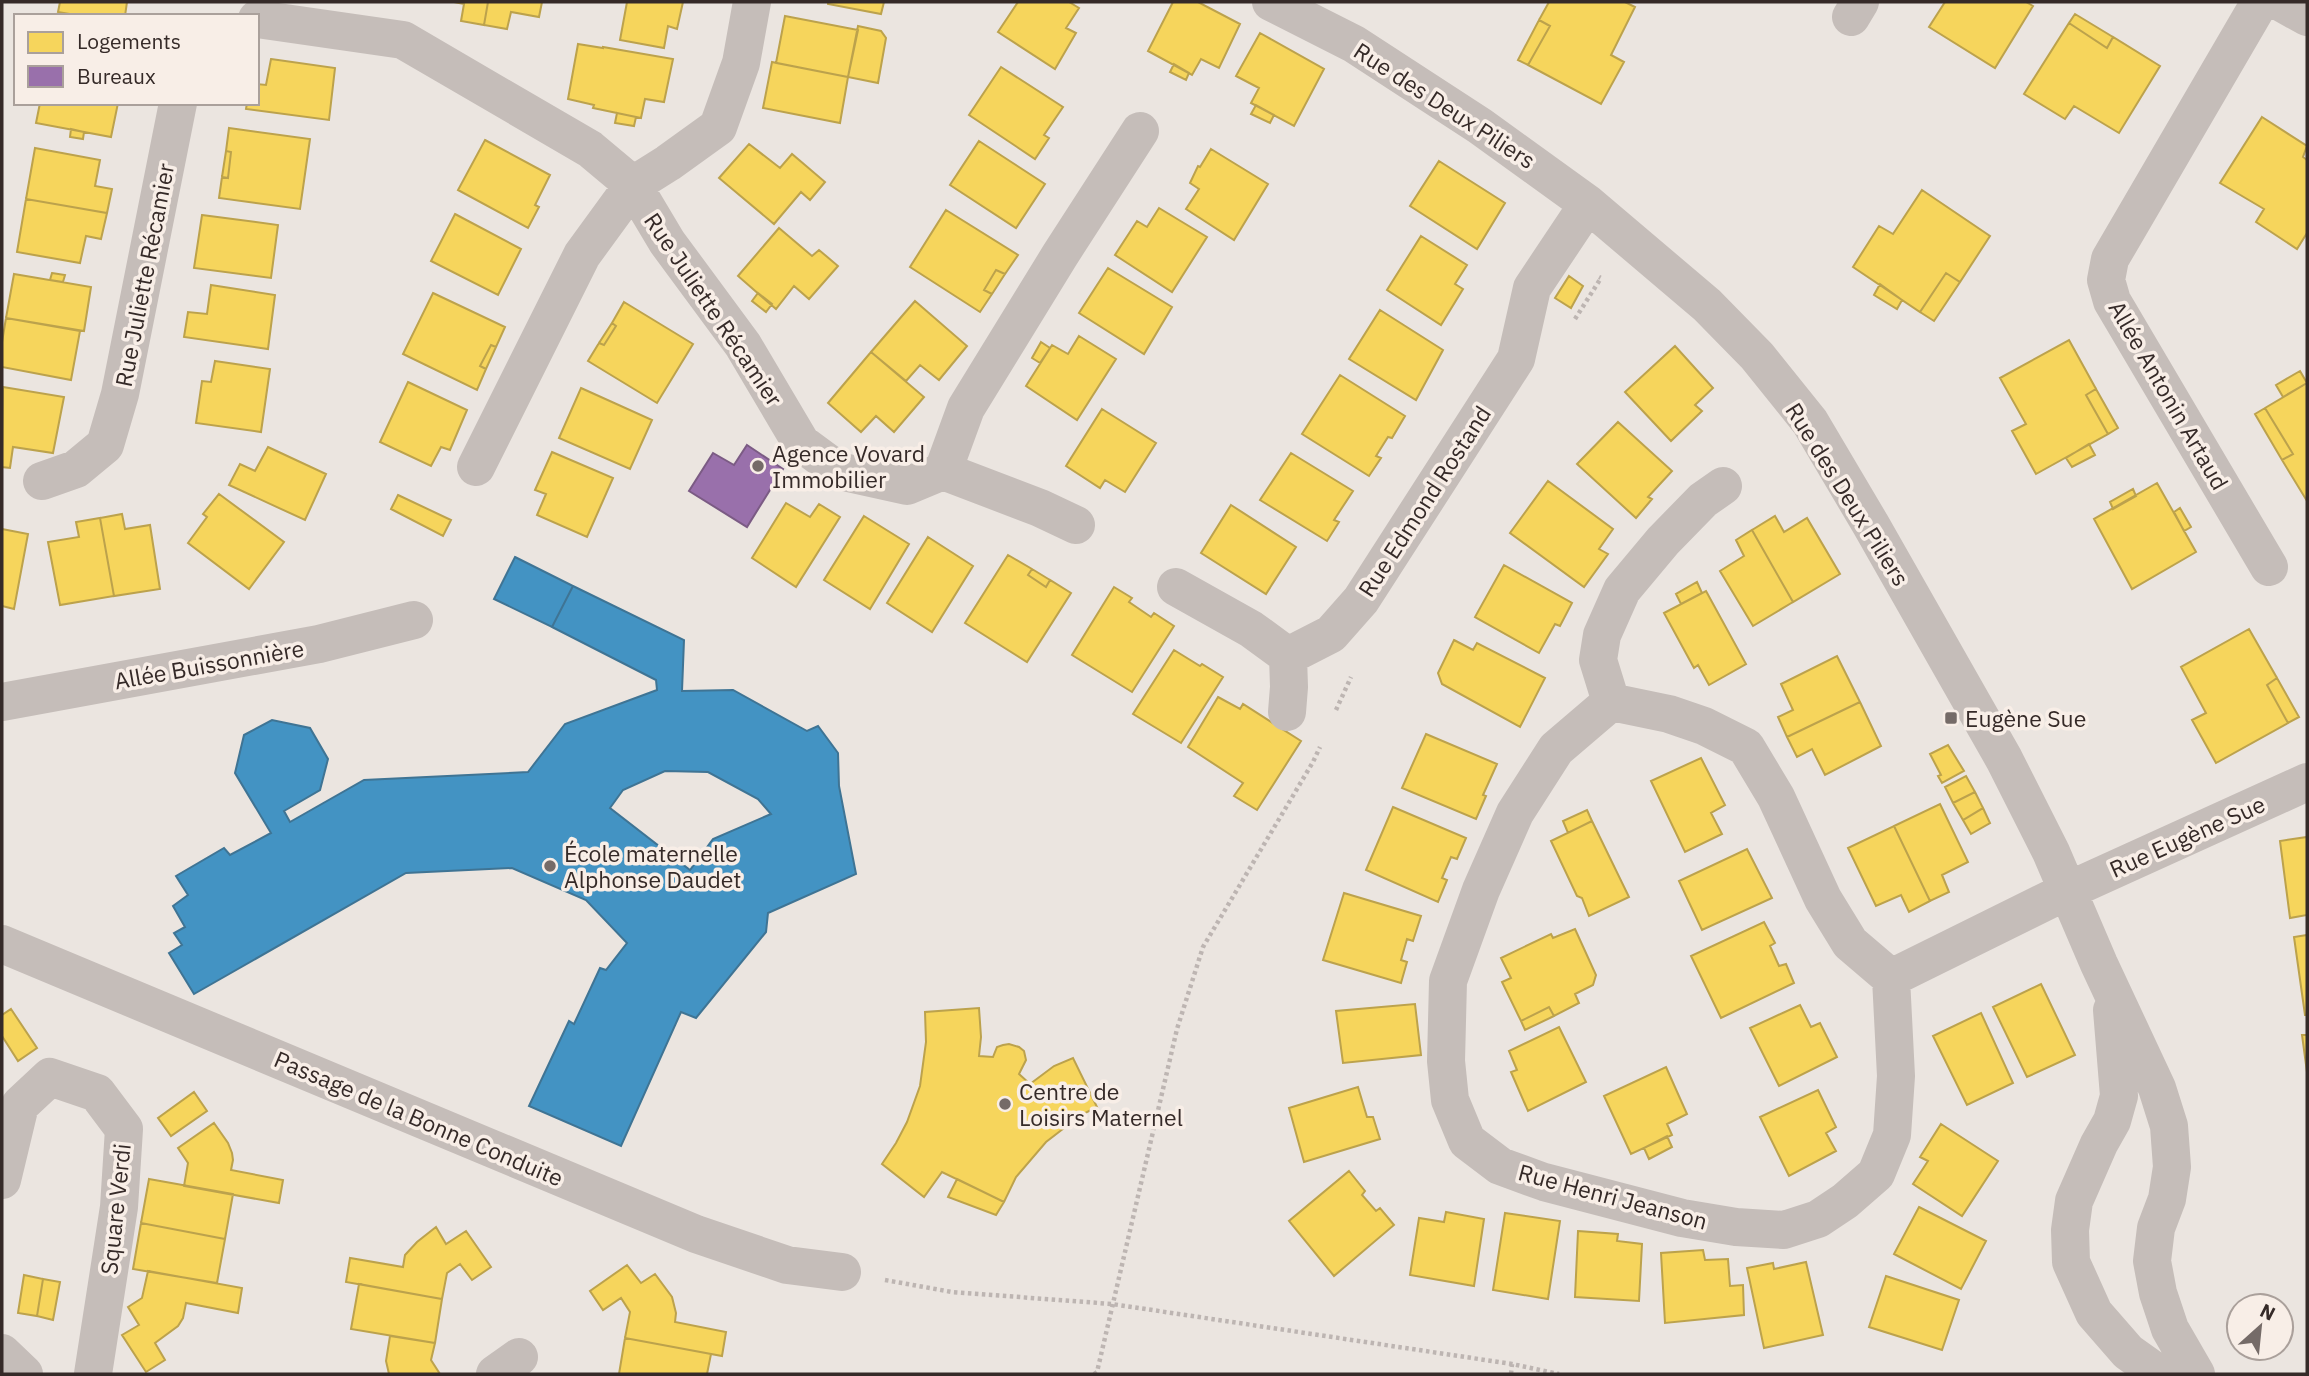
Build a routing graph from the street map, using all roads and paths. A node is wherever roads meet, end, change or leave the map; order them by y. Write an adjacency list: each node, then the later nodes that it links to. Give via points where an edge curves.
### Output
1 (752, 2): 9 (street, Rue Juliette Récamier, via 741,63 718,127)
2 (1271, 2): 10 (street, Rue des Deux Piliers, via 1354,44 1480,125)
3 (2260, 2): 18 (street, Allée Antonin Artaud, via 2110,259 2106,280 2112,301)
4 (2280, 2): 5 (street)
5 (2307, 17)
6 (259, 19): 9 (street, Rue Juliette Récamier, via 403,40 590,149)
7 (178, 105): 15 (street, Rue Juliette Récamier, via 120,394 105,445 76,469)
8 (1140, 131): 14 (street, via 967,408)
9 (633, 185): 13 (street, Rue Juliette Récamier, via 582,255); 14 (street, Rue Juliette Récamier, via 667,242 743,345 800,443 839,471 907,486)
10 (1588, 204): 11 (street, Rue Edmond Rostand); 29 (street, Rue des Deux Piliers, via 1707,305 1757,356 1810,422 2004,758)
11 (1563, 242): 12 (path, via 1601,278); 21 (street, Rue Edmond Rostand, via 1532,288 1516,359 1362,600 1331,634)
12 (1572, 325)
13 (476, 467)
14 (943, 471): 17 (street)
15 (42, 481)
16 (1723, 486): 24 (street, via 1703,500 1622,590 1602,635 1598,660)
17 (1076, 525)
18 (2269, 567)
19 (1176, 587): 21 (street, via 1251,629)
20 (414, 620): 23 (street, Allée Buissonnière, via 319,643)
21 (1288, 656): 25 (street)
22 (1352, 674): 26 (path)
23 (2, 702)
24 (1611, 702): 31 (street, via 1669,714 1746,747 1850,943); 31 (street, Rue Henri Jeanson, via 1556,748 1515,813 1448,981 1450,1100 1467,1141 1500,1166 1544,1182 1682,1218 1784,1230 1818,1219 1876,1174 1892,1135 1896,1076)
25 (1287, 712)
26 (1335, 712)
27 (1324, 737): 35 (path, via 1203,947 1177,1029)
28 (2307, 782): 29 (street, Rue Eugène Sue)
29 (2067, 891): 31 (street); 32 (street, Rue des Deux Piliers)
30 (2, 944): 34 (street, Passage de la Bonne Conduite, via 695,1234 787,1265)
31 (1891, 978)
32 (2110, 987): 43 (street, Rue des Deux Piliers, via 2119,1096 2074,1201 2071,1262 2094,1313 2128,1352); 44 (street, Rue des Deux Piliers, via 2157,1088 2169,1126 2172,1167 2152,1261 2170,1329)
33 (2, 1180): 39 (street, Square Verdi, via 20,1105 50,1077 97,1093 124,1129 119,1207)
34 (842, 1272): 35 (path, via 952,1292)
35 (1112, 1304): 37 (path); 40 (path)
36 (2, 1353): 38 (street)
37 (1512, 1364): 41 (path); 42 (path)
38 (24, 1374)
39 (93, 1374)
40 (1094, 1374)
41 (1511, 1374)
42 (1559, 1374)
43 (2159, 1374)
44 (2196, 1374)

